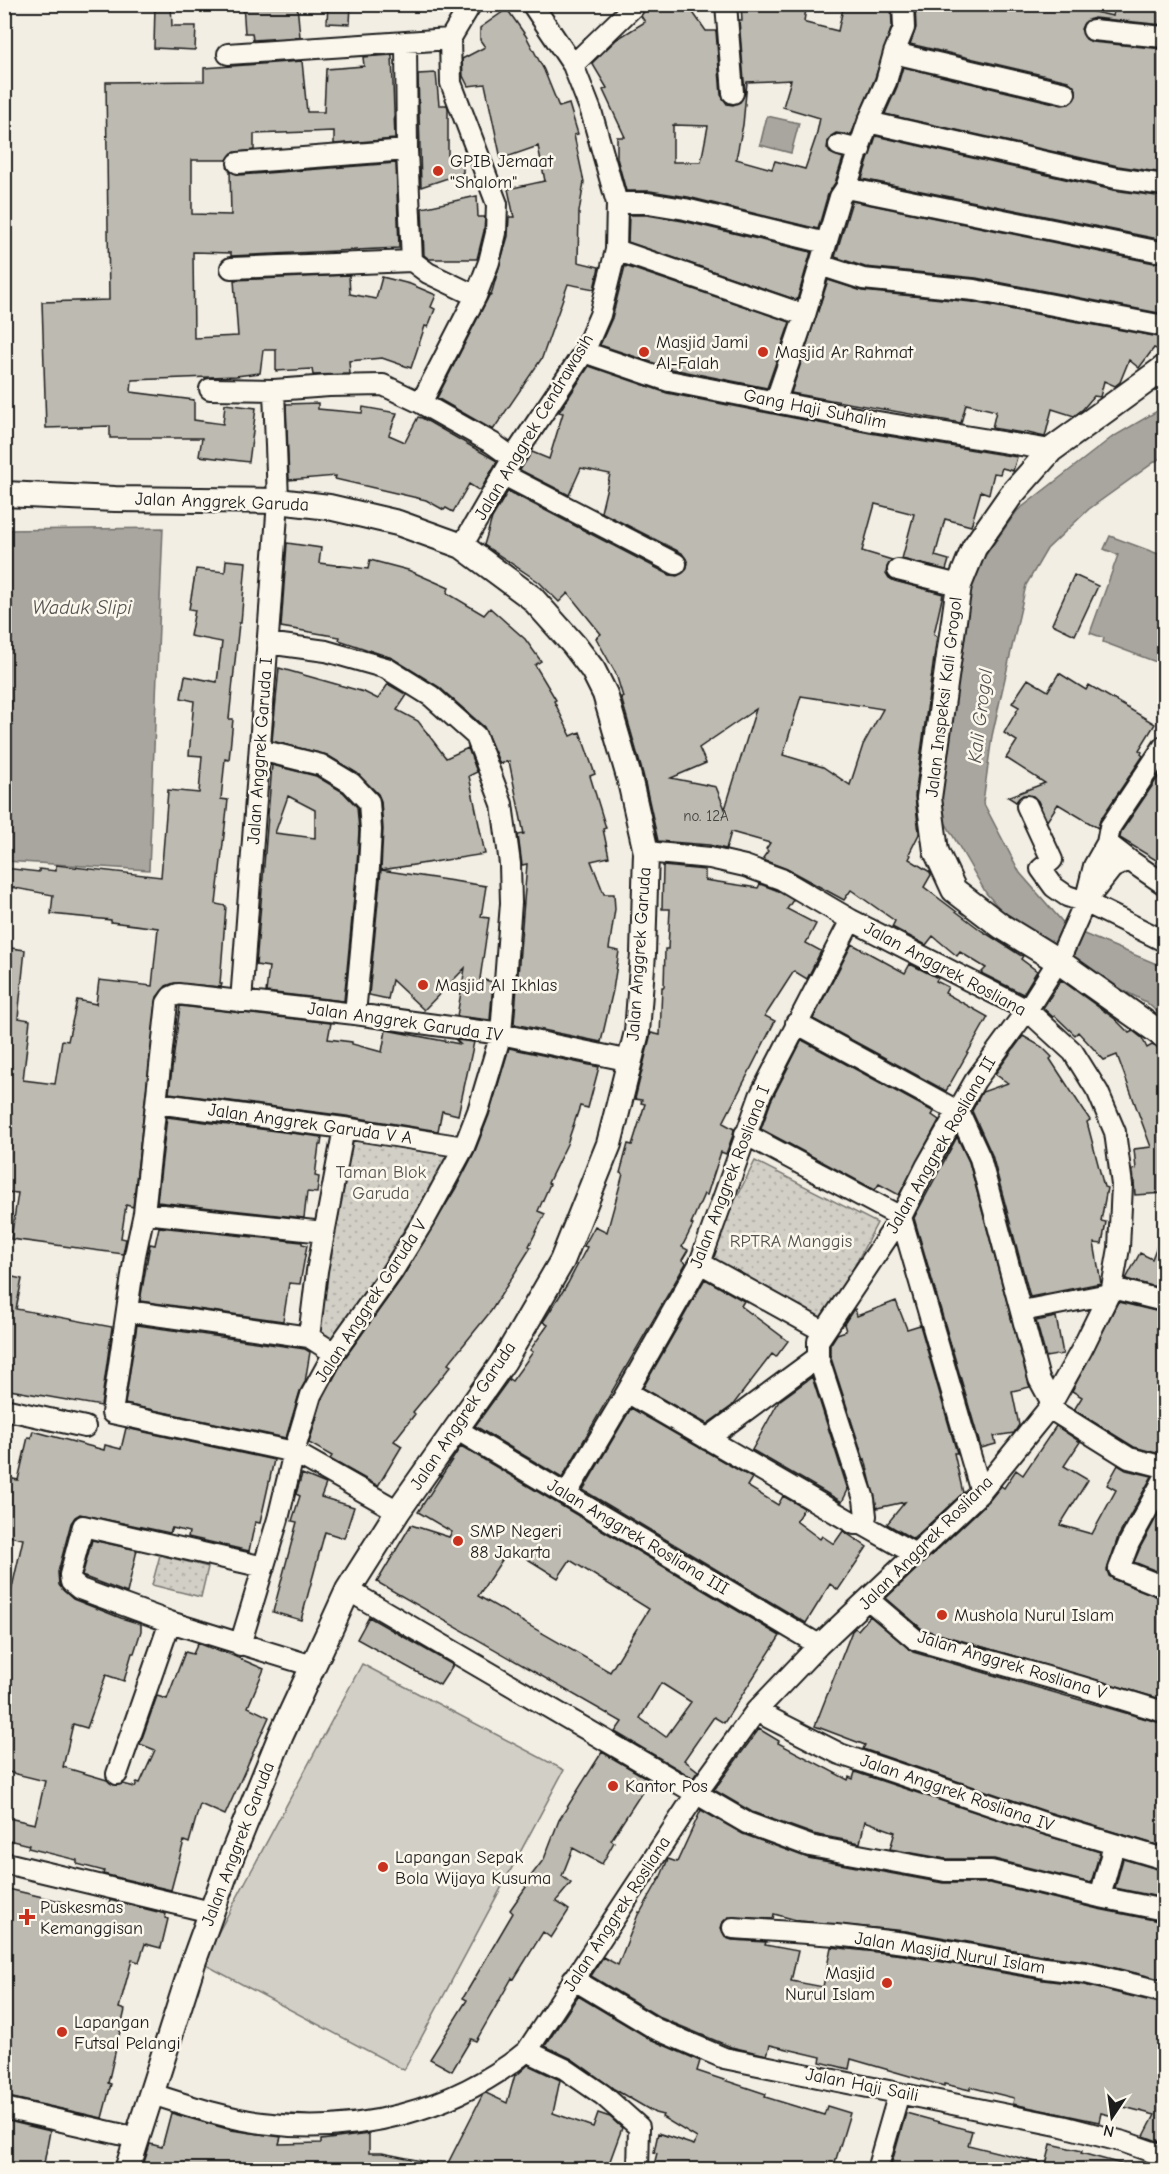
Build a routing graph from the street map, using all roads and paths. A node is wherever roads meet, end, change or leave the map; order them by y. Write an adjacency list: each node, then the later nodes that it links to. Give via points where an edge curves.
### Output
1 (471, 4): 8 (street)
2 (532, 4): 12 (street, Jalan Anggrek Cendrawasih)
3 (636, 4): 12 (street)
4 (726, 4): 13 (street)
5 (903, 4): 10 (street, via 904,28)
6 (1093, 30): 7 (street)
7 (1164, 37)
8 (450, 39): 9 (street); 29 (street, via 451,83 496,204 496,233)
9 (406, 42): 11 (street); 17 (street)
10 (894, 53): 14 (street); 15 (street)
11 (228, 54)
12 (573, 64): 22 (street, Jalan Anggrek Cendrawasih)
13 (733, 93)
14 (1065, 93)
15 (868, 122): 18 (street); 20 (street)
16 (839, 145): 18 (street)
17 (407, 150): 19 (street); 26 (street)
18 (860, 150): 21 (street)
19 (238, 164)
20 (1164, 185)
21 (846, 188): 23 (street); 25 (street)
22 (617, 203): 23 (street, via 674,207); 24 (street, Jalan Anggrek Cendrawasih)
23 (826, 243): 27 (street)
24 (616, 250): 30 (street); 32 (street, Jalan Anggrek Cendrawasih, via 600,315)
25 (1156, 251)
26 (412, 261): 28 (street); 29 (street)
27 (820, 265): 30 (street); 31 (street, via 862,279 974,290)
28 (231, 268)
29 (476, 296): 37 (street)
30 (806, 315): 36 (street)
31 (1164, 326)
32 (584, 352): 36 (street, Gang Haji Suhalim, via 669,381); 39 (street, Jalan Anggrek Cendrawasih)
33 (1164, 368): 38 (street, Jalan Inspeksi Kali Grogol)
34 (210, 389): 35 (street)
35 (274, 390): 37 (street, via 383,385); 41 (street, Jalan Anggrek Garuda I)
36 (776, 400): 38 (street, Gang Haji Suhalim, via 872,421)
37 (422, 403): 39 (street, via 492,443)
38 (1051, 450): 45 (street, Jalan Inspeksi Kali Grogol, via 1011,495 974,548)
39 (508, 466): 42 (street, Jalan Anggrek Cendrawasih); 43 (street)
40 (4, 494): 41 (street, Jalan Anggrek Garuda)
41 (278, 501): 42 (street, Jalan Anggrek Garuda, via 329,507 398,523); 46 (street, Jalan Anggrek Garuda I)
42 (462, 546): 51 (street, Jalan Anggrek Garuda, via 532,598 592,669 605,694)
43 (676, 564)
44 (898, 570): 45 (street)
45 (958, 585): 57 (street, Jalan Inspeksi Kali Grogol, via 929,798 936,851 954,890 1001,926)
46 (267, 643): 47 (street, Jalan Anggrek Garuda I); 62 (street, Jalan Anggrek Garuda V, via 326,651 386,668 431,696 476,736 502,804 510,864 511,903)
47 (260, 750): 58 (street, Jalan Anggrek Garuda I); 60 (street, via 321,765 351,783 369,802 371,830)
48 (1163, 751): 50 (street, Jalan Anggrek Rosliana II, via 1110,827)
49 (1027, 807): 54 (street, via 1052,860 1041,869 1054,887)
50 (1107, 843): 52 (street); 54 (street, Jalan Anggrek Rosliana II, via 1094,866)
51 (646, 852): 55 (street, Jalan Anggrek Rosliana, via 710,858 745,866 781,879); 64 (street, Jalan Anggrek Garuda, via 643,954)
52 (1129, 860): 53 (street); 54 (street, Jalan Anggrek Rosliana II, via 1112,868)
53 (1164, 884)
54 (1083, 907): 56 (street); 57 (street, Jalan Anggrek Rosliana II)
55 (851, 920): 59 (street, Jalan Anggrek Rosliana); 61 (street, Jalan Anggrek Rosliana I)
56 (1164, 941)
57 (1059, 959): 59 (street, Jalan Anggrek Rosliana II); 63 (street, Jalan Inspeksi Kali Grogol)
58 (241, 1002): 60 (street, Jalan Anggrek Garuda IV); 65 (street, Jalan Anggrek Garuda IV, via 178,994 171,998 166,1004)
59 (1027, 1010): 66 (street, Jalan Anggrek Rosliana II); 74 (street, Jalan Anggrek Rosliana, via 1073,1052 1098,1092 1115,1132 1122,1185 1119,1248)
60 (355, 1014): 62 (street, Jalan Anggrek Garuda IV)
61 (796, 1023): 66 (street); 68 (street, Jalan Anggrek Rosliana I, via 759,1096)
62 (501, 1034): 64 (street, Jalan Anggrek Garuda IV); 69 (street, Jalan Anggrek Garuda V)
63 (1164, 1036)
64 (631, 1061): 86 (street, Jalan Anggrek Garuda, via 609,1144 562,1261 504,1361)
65 (156, 1102): 67 (street, Jalan Anggrek Garuda V A); 70 (street)
66 (958, 1112): 71 (street, Jalan Anggrek Rosliana II); 77 (street, via 980,1158)
67 (344, 1128): 69 (street, Jalan Anggrek Garuda V A); 72 (street)
68 (745, 1134): 71 (street); 73 (street, Jalan Anggrek Rosliana I)
69 (464, 1147): 80 (street, Jalan Anggrek Garuda V, via 392,1272)
70 (144, 1213): 72 (street); 76 (street)
71 (901, 1217): 78 (street, Jalan Anggrek Rosliana II); 91 (street)
72 (324, 1232): 79 (street)
73 (700, 1263): 78 (street); 82 (street, Jalan Anggrek Rosliana I)
74 (1110, 1291): 75 (street); 77 (street); 83 (street, Jalan Anggrek Rosliana)
75 (1164, 1301)
76 (127, 1311): 79 (street); 88 (street, via 112,1413)
77 (1022, 1311): 83 (street, via 1039,1378)
78 (823, 1331): 81 (street, Jalan Anggrek Rosliana II)
79 (309, 1337): 80 (street)
80 (334, 1353): 88 (street, Jalan Anggrek Garuda V, via 311,1395)
81 (818, 1357): 87 (street); 94 (street, Jalan Anggrek Rosliana II, via 864,1499 866,1516)
82 (627, 1392): 87 (street); 92 (street, Jalan Anggrek Rosliana I)
83 (1051, 1406): 89 (street, via 1129,1458); 91 (street, Jalan Anggrek Rosliana)
84 (5, 1413): 85 (street)
85 (85, 1427)
86 (456, 1429): 92 (street, Jalan Anggrek Rosliana III); 93 (street, Jalan Anggrek Garuda)
87 (707, 1439): 94 (street, via 855,1524)
88 (294, 1452): 93 (street); 96 (street, Jalan Anggrek Garuda V)
89 (1164, 1467)
90 (1164, 1479): 97 (street, via 1129,1542 1119,1569)
91 (981, 1492): 95 (street, Jalan Anggrek Rosliana)
92 (567, 1493): 102 (street, Jalan Anggrek Rosliana III)
93 (398, 1511): 98 (street, Jalan Anggrek Garuda)
94 (862, 1524): 95 (street)
95 (915, 1554): 99 (street, Jalan Anggrek Rosliana)
96 (264, 1567): 100 (street, via 83,1526 70,1575 72,1582 80,1589); 101 (street, Jalan Anggrek Garuda V)
97 (1164, 1587)
98 (348, 1590): 103 (street, Jalan Anggrek Garuda); 107 (street)
99 (868, 1600): 102 (street, Jalan Anggrek Rosliana); 105 (street, Jalan Anggrek Rosliana V, via 916,1640)
100 (170, 1622): 101 (street); 106 (street)
101 (240, 1645): 103 (street)
102 (819, 1645): 104 (street, Jalan Anggrek Rosliana)
103 (313, 1666): 113 (street, Jalan Anggrek Garuda, via 254,1797)
104 (756, 1711): 107 (street, Jalan Anggrek Rosliana); 108 (street, Jalan Anggrek Rosliana IV, via 840,1754)
105 (1164, 1712)
106 (117, 1774)
107 (696, 1794): 111 (street, via 747,1823 810,1846 945,1871 991,1870); 115 (street, Jalan Anggrek Rosliana)
108 (1114, 1845): 109 (street, Jalan Anggrek Rosliana IV); 111 (street)
109 (1164, 1859)
110 (10, 1864): 113 (street)
111 (1100, 1897): 112 (street)
112 (1164, 1910)
113 (211, 1912): 119 (street, Jalan Anggrek Garuda)
114 (733, 1928): 116 (street, Jalan Masjid Nurul Islam, via 904,1943 1086,1973)
115 (573, 1979): 117 (street, Jalan Anggrek Rosliana); 118 (street, Jalan Haji Saili, via 656,2029 724,2058)
116 (1164, 1992)
117 (527, 2051): 119 (street, Jalan Anggrek Rosliana, via 475,2087 435,2104 377,2120 321,2126 262,2123); 125 (street, via 565,2069 639,2127)
118 (899, 2093): 122 (street, Jalan Haji Saili, via 1062,2126); 126 (street)
119 (152, 2094): 121 (street, Jalan Anggrek Garuda)
120 (4, 2108): 121 (street)
121 (137, 2138): 124 (street, Jalan Anggrek Garuda)
122 (1164, 2156)
123 (1164, 2160): 127 (street)
124 (127, 2169)
125 (638, 2169)
126 (877, 2169)
127 (1160, 2169)

